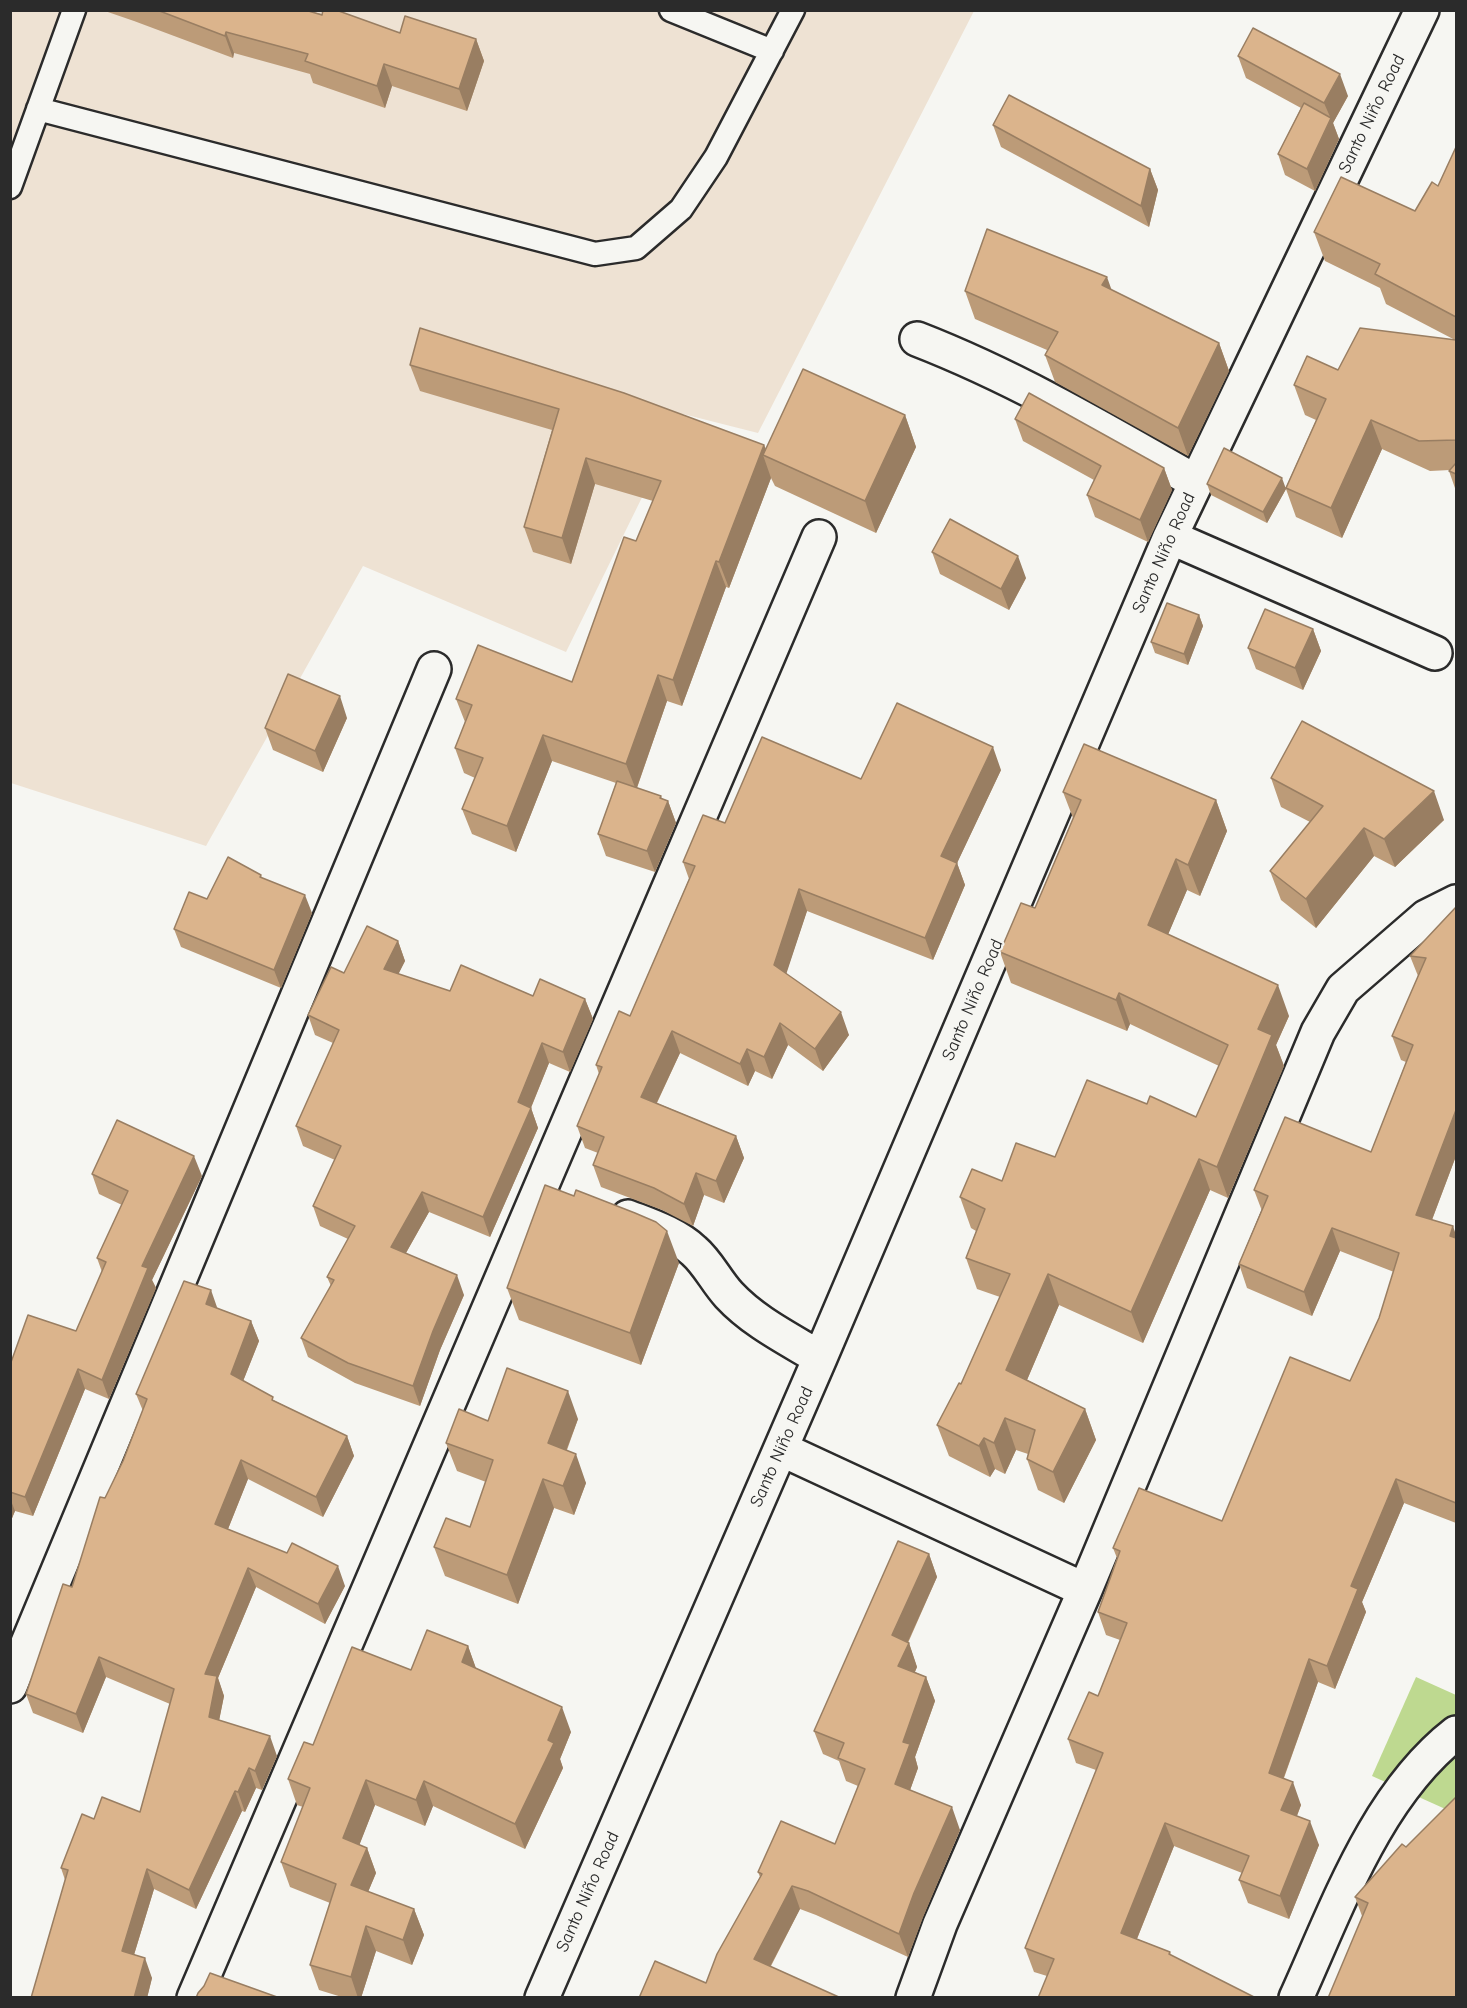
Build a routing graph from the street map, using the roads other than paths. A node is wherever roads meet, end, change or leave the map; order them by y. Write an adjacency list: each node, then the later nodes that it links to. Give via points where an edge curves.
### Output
1 (74, 10): 6 (lane)
2 (671, 10): 5 (lane)
3 (793, 10): 5 (lane)
4 (1422, 10): 9 (street, Santo Niño Road)
5 (772, 51): 6 (lane, via 716,157 681,209 636,248 595,254)
6 (38, 109): 7 (lane)
7 (10, 187)
8 (917, 339): 9 (street, via 1069,410)
9 (1196, 482): 11 (street, Santo Niño Road)
10 (819, 537): 21 (street, via 553,1189)
11 (1170, 537): 12 (street); 16 (street, Santo Niño Road)
12 (1435, 653)
13 (434, 669): 19 (street)
14 (1456, 902): 18 (street, via 1426,917 1343,989 1318,1032)
15 (598, 1206): 16 (street, via 677,1238 695,1251 744,1308)
16 (820, 1358): 17 (street, Santo Niño Road)
17 (781, 1449): 18 (street); 22 (street, Santo Niño Road)
18 (1085, 1590): 23 (street, via 940,1924)
19 (10, 1686)
20 (1456, 1733): 24 (street, via 1438,1748 1398,1796 1367,1842)
21 (194, 1998)
22 (542, 1998)
23 (913, 1998)
24 (1296, 1998)

